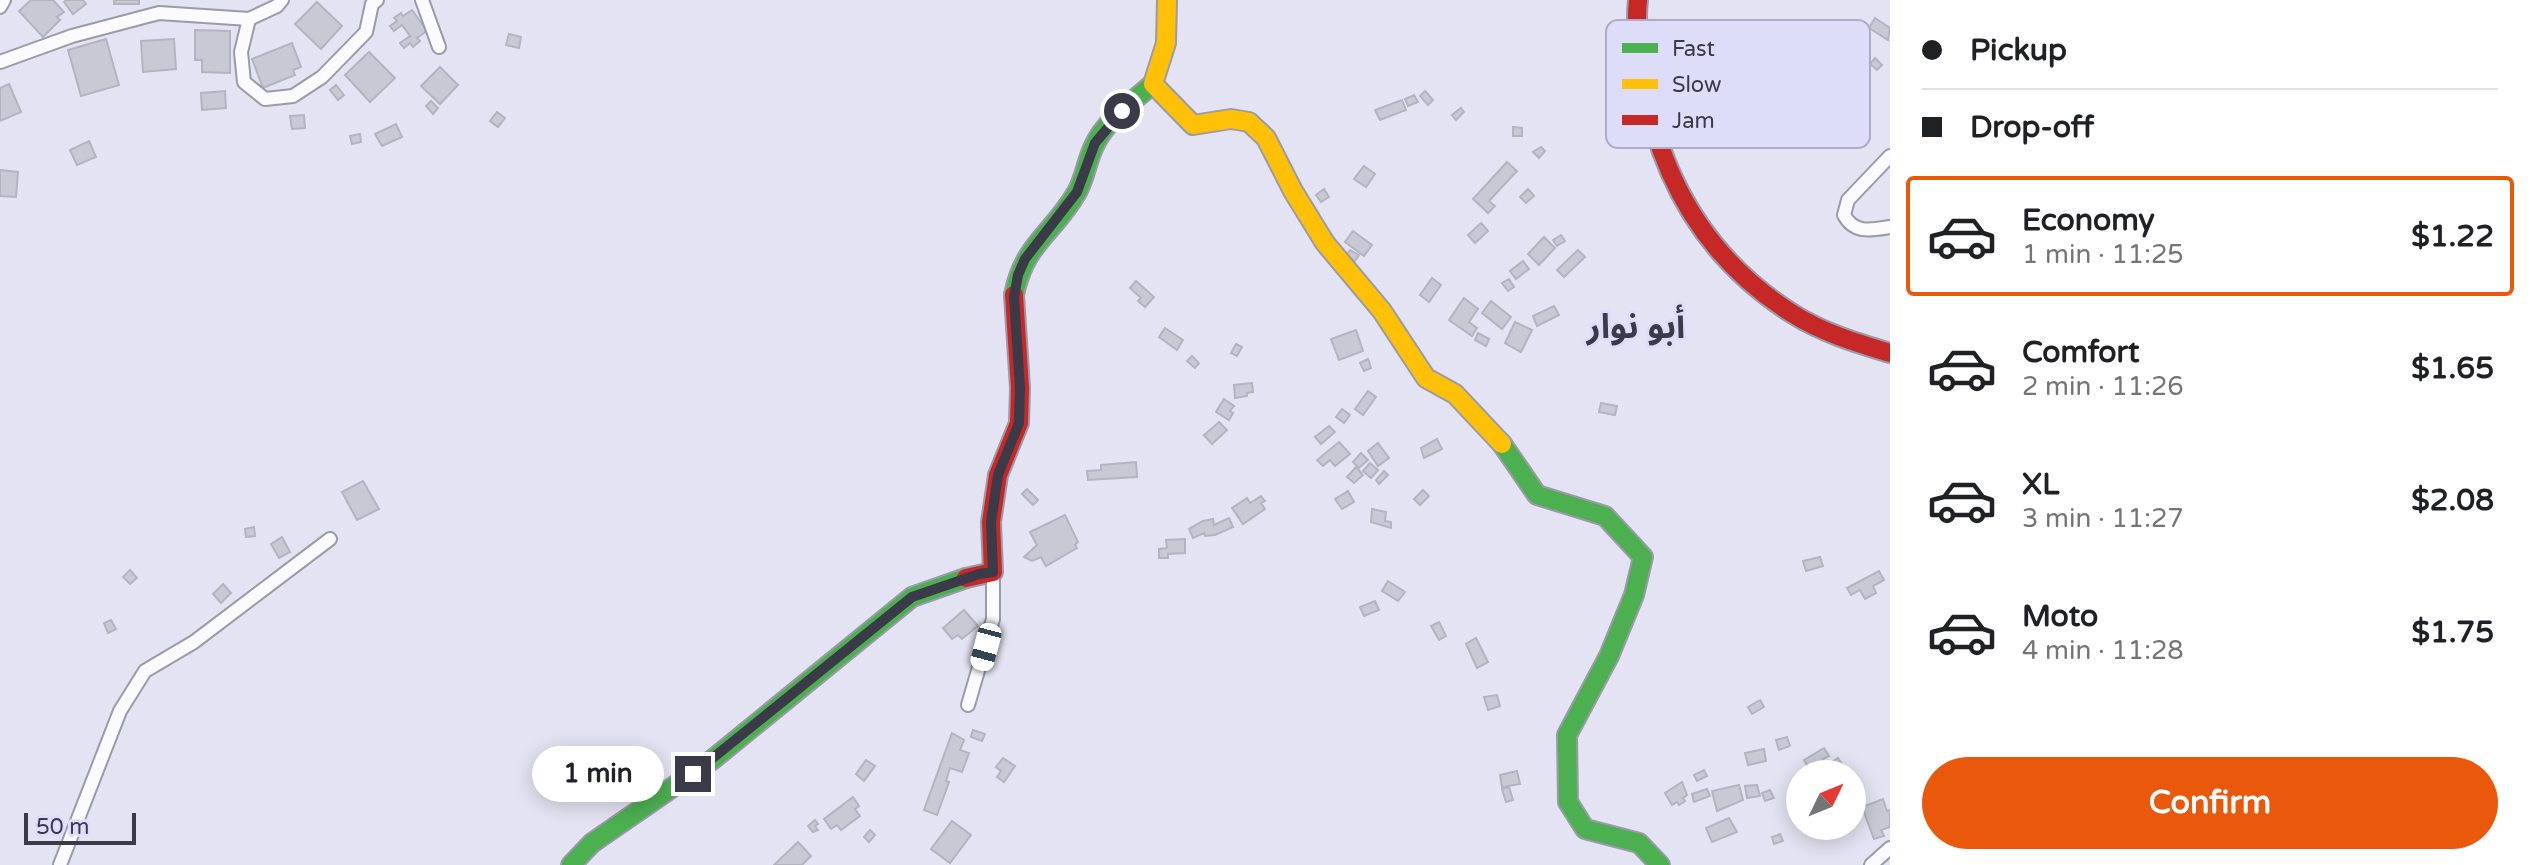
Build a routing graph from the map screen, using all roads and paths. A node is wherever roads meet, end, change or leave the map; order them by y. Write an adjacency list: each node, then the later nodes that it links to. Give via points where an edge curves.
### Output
1 (4, 0): 7 (street)
2 (282, 0): 8 (street)
3 (377, 0): 8 (street, via 366,32 322,77 293,96 265,99 244,82 241,52)
4 (422, 0): 10 (street)
5 (1167, 0): 12 (street, via 1166,43)
6 (1638, 0): 9 (street)
7 (0, 7)
8 (249, 19): 11 (street, via 159,13)
9 (1636, 20)
10 (439, 47)
11 (0, 62)
12 (1153, 84): 18 (street, via 1095,143 1077,192 1018,275 1014,297 1019,423 998,475 991,522); 23 (street, via 1193,125 1249,122 1266,138 1325,243 1382,311 1426,378 1455,394 1510,453 1537,495 1605,516 1643,557 1609,656 1567,735 1568,802 1585,829 1639,843)
13 (1658, 148): 16 (street, via 1693,218 1729,265 1793,315 1861,347)
14 (1890, 156): 15 (street, via 1848,200 1844,215 1858,229)
15 (1890, 227)
16 (1890, 353)
17 (330, 539): 21 (street, via 194,642 145,671 120,711)
18 (993, 572): 19 (street, via 993,619); 22 (street, via 912,597 712,760 592,843)
19 (968, 705)
20 (1890, 848): 24 (street)
21 (60, 865)
22 (571, 865)
23 (1660, 865)
24 (1871, 865)

